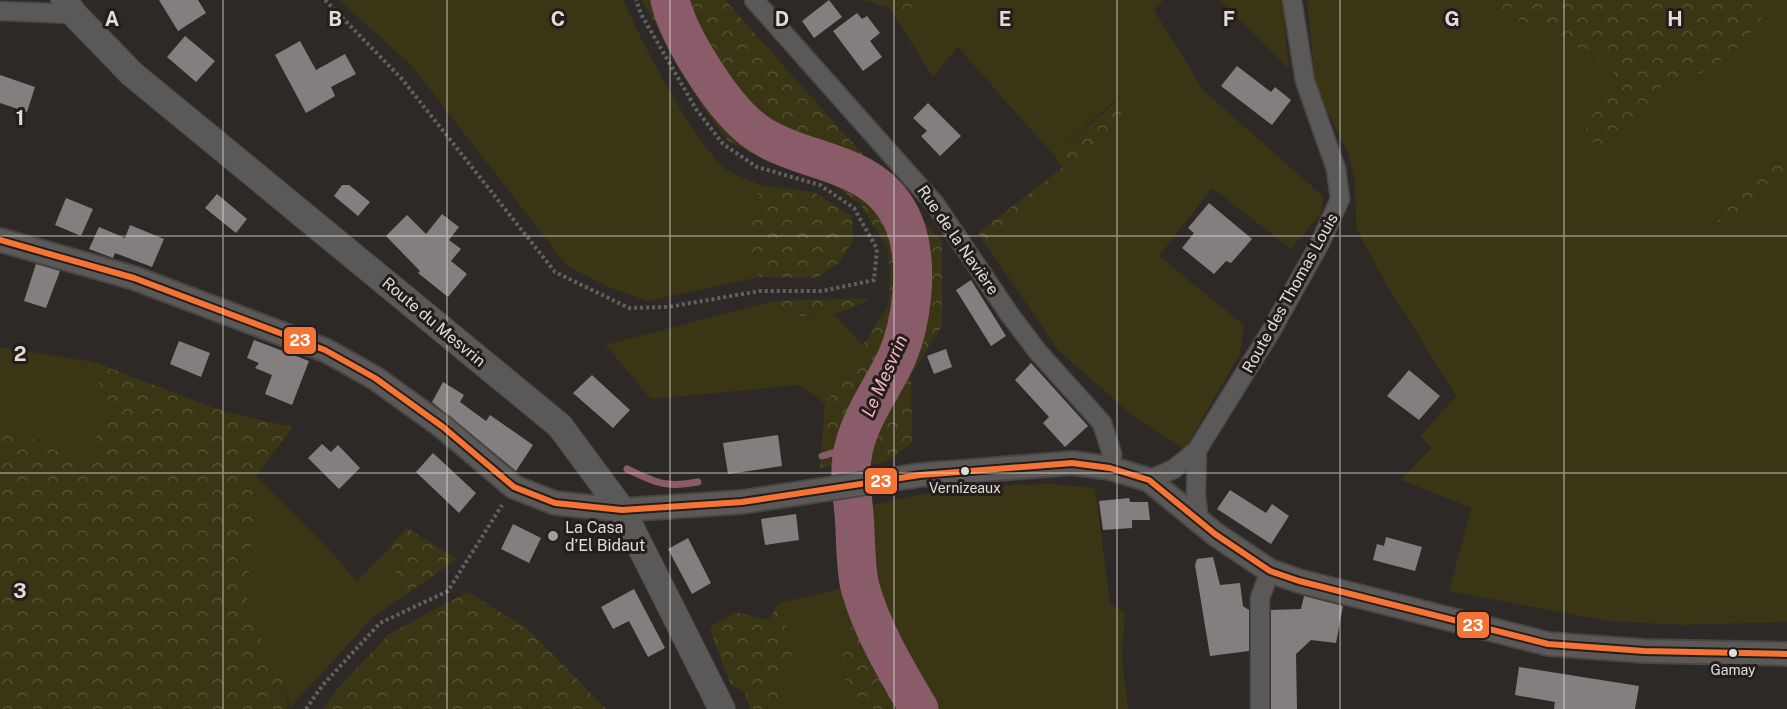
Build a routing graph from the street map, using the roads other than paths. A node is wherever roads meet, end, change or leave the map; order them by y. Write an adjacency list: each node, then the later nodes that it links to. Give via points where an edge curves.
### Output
1 (754, 0): 7 (street, Rue de la Navière, via 935,204 1010,315 1102,423 1112,454)
2 (1292, 0): 6 (street, Route des Thomas Louis, via 1305,81 1336,169 1340,199 1271,331)
3 (69, 7): 4 (street); 9 (main road, Route du Mesvrin, via 132,74 560,426)
4 (0, 11)
5 (0, 240): 9 (street, via 134,278 325,350 375,378 443,427 514,487 555,503)
6 (1197, 450): 8 (street, Route des Thomas Louis, via 1174,469); 10 (street)
7 (1110, 468): 8 (street); 9 (street, via 1072,463 892,479 742,502)
8 (1149, 480): 10 (street)
9 (622, 510): 13 (main road, Route du Mesvrin)
10 (1199, 521): 11 (street)
11 (1270, 571): 12 (street, via 1548,644); 14 (street, via 1260,598)
12 (1787, 654)
13 (722, 709)
14 (1260, 709)

